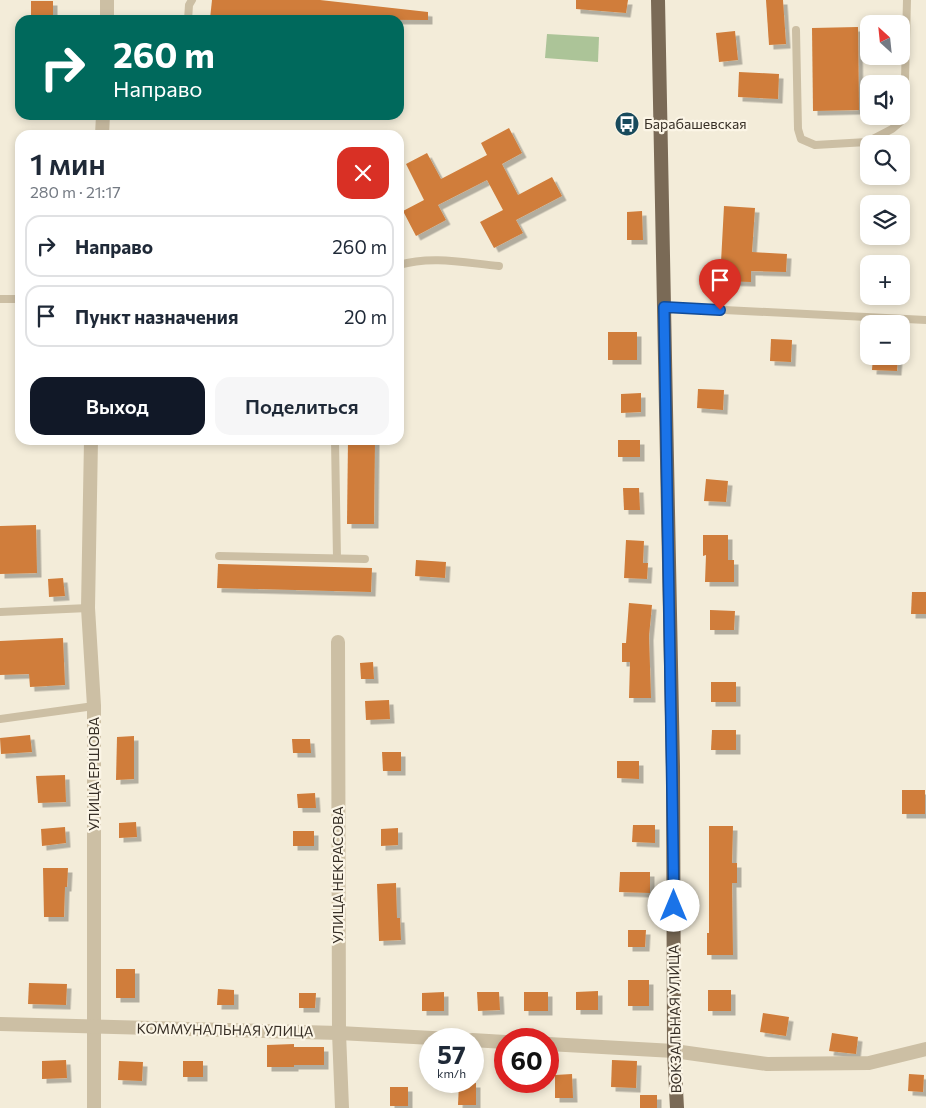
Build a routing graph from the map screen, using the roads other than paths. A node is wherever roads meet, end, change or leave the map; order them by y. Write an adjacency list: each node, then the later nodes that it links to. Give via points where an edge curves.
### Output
1 (107, 0): 5 (street)
2 (192, 0): 6 (lane)
3 (658, 0): 12 (main road, ВОКЗАЛЬНАЯ УЛИЦА)
4 (908, 0): 7 (lane, via 904,119 866,142 814,145 801,139 798,129)
5 (107, 15)
6 (189, 15)
7 (796, 30)
8 (404, 264): 9 (lane, via 436,260)
9 (499, 266)
10 (0, 298): 11 (lane)
11 (15, 299)
12 (664, 307): 13 (lane); 30 (main road, ВОКЗАЛЬНАЯ УЛИЦА)
13 (926, 320)
14 (91, 445): 19 (street, УЛИЦА ЕРШОВА)
15 (335, 445): 17 (lane)
16 (219, 556): 17 (lane)
17 (337, 558): 18 (lane)
18 (365, 559)
19 (88, 608): 20 (lane); 22 (street, УЛИЦА ЕРШОВА)
20 (0, 612)
21 (338, 642): 26 (street, УЛИЦА НЕКРАСОВА)
22 (94, 706): 23 (lane); 25 (street, УЛИЦА ЕРШОВА)
23 (0, 719)
24 (0, 1024): 25 (street, КОММУНАЛЬНАЯ УЛИЦА)
25 (94, 1027): 26 (street, КОММУНАЛЬНАЯ УЛИЦА); 31 (street, УЛИЦА ЕРШОВА)
26 (339, 1033): 27 (street, КОММУНАЛЬНАЯ УЛИЦА); 32 (street, УЛИЦА НЕКРАСОВА)
27 (419, 1037)
28 (559, 1045): 30 (street)
29 (926, 1049): 30 (street, via 869,1063 767,1064)
30 (674, 1050): 33 (main road, ВОКЗАЛЬНАЯ УЛИЦА)
31 (94, 1108)
32 (342, 1108)
33 (676, 1108)

